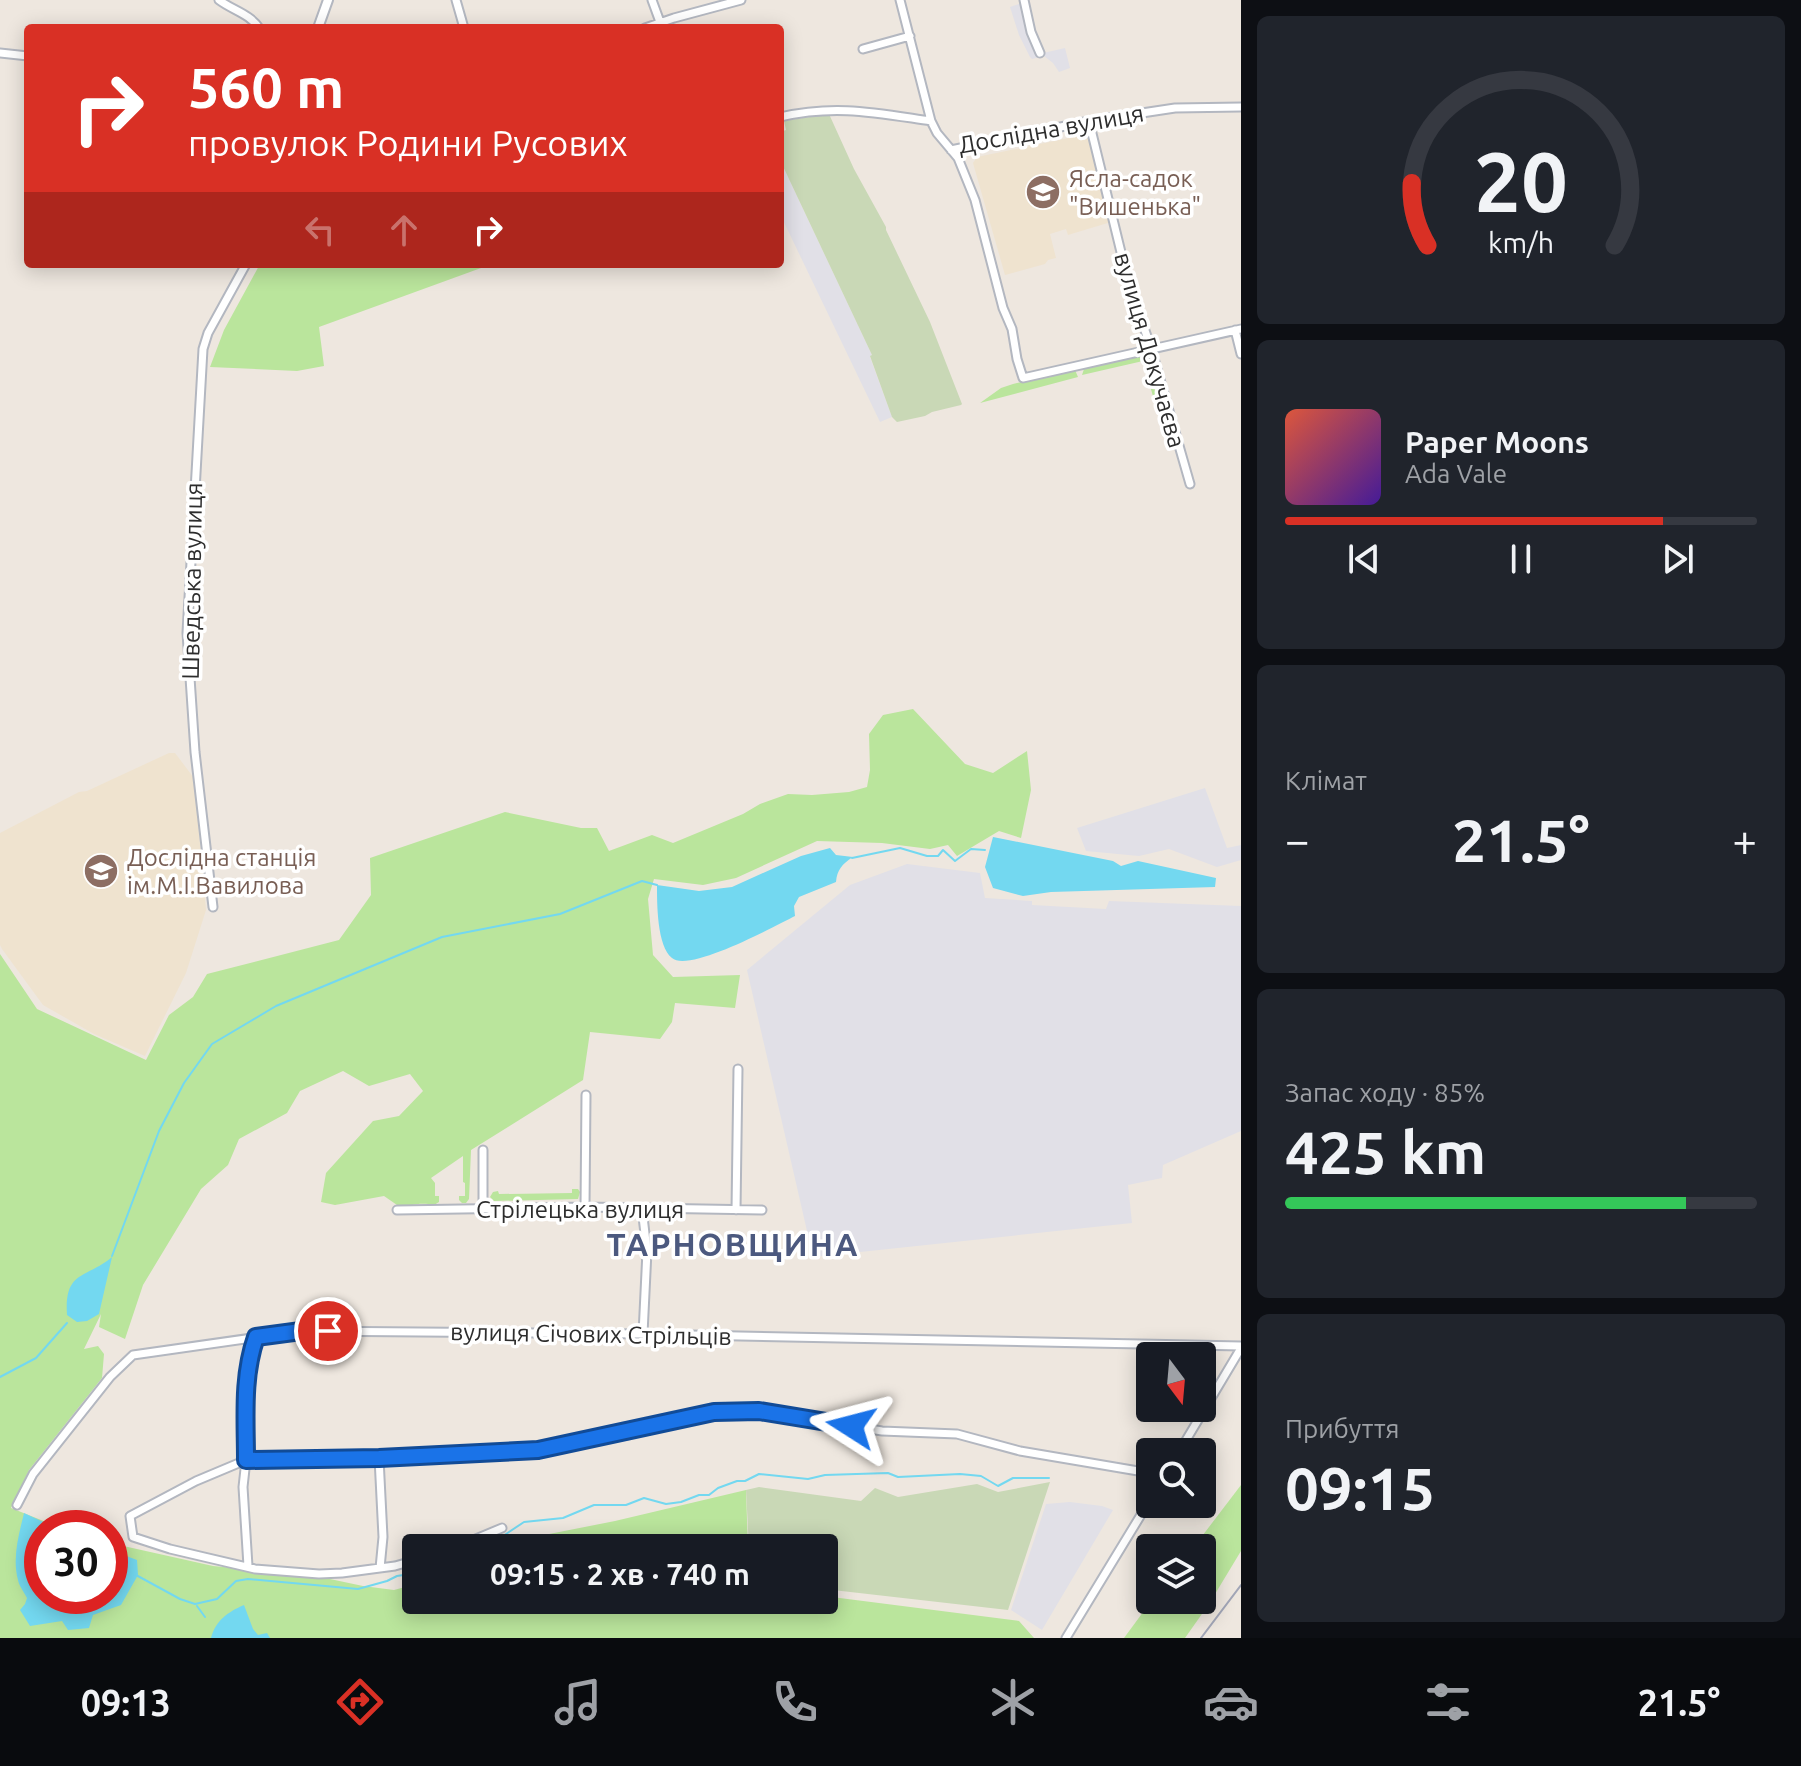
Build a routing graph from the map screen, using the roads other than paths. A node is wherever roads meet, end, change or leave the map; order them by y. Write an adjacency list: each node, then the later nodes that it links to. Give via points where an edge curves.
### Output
1 (219, 0): 9 (street)
2 (328, 0): 10 (street)
3 (456, 0): 11 (street)
4 (652, 0): 12 (street)
5 (741, 0): 8 (street)
6 (900, 0): 14 (street)
7 (1024, 0): 17 (street)
8 (722, 2): 13 (street)
9 (256, 24)
10 (319, 24)
11 (463, 24)
12 (660, 24)
13 (663, 24)
14 (910, 36): 15 (street); 21 (street)
15 (863, 49)
16 (0, 53): 18 (street)
17 (1040, 53)
18 (24, 56)
19 (1241, 107): 22 (street, Дослідна вулиця, via 1175,108)
20 (784, 116): 21 (street, Дослідна вулиця, via 846,109)
21 (931, 121): 23 (street, Дослідна вулиця)
22 (1089, 121): 23 (street, Дослідна вулиця); 26 (street, вулиця Докучаєва, via 1128,281)
23 (951, 150): 26 (street, via 979,213 1023,378)
24 (244, 268): 29 (street, Шведська вулиця, via 203,349 187,602 189,683)
25 (1238, 329): 26 (street); 27 (street)
26 (1151, 348): 28 (street, вулиця Докучаєва)
27 (1241, 354)
28 (1190, 484)
29 (213, 907)
30 (738, 1069): 37 (street)
31 (586, 1095): 33 (street)
32 (483, 1150): 34 (street)
33 (585, 1207): 34 (street, Стрілецька вулиця); 35 (street, Стрілецька вулиця)
34 (483, 1208): 36 (street, Стрілецька вулиця)
35 (642, 1208): 37 (street, Стрілецька вулиця); 39 (street, via 647,1251)
36 (397, 1210)
37 (736, 1210): 38 (street, Стрілецька вулиця)
38 (762, 1210)
39 (643, 1334): 40 (street, вулиця Січових Стрільців, via 301,1331); 41 (street, вулиця Січових Стрільців)
40 (256, 1337): 44 (street, via 246,1381); 46 (street, вулиця Січових Стрільців, via 133,1355 33,1474)
41 (1241, 1347): 42 (street)
42 (1187, 1438)
43 (379, 1458): 44 (street); 45 (street, via 538,1450 714,1412 759,1411 882,1431 957,1434 1020,1451); 52 (street)
44 (246, 1460): 51 (street); 51 (street, via 130,1516 133,1537)
45 (1136, 1471)
46 (17, 1505)
47 (1139, 1518): 53 (street)
48 (502, 1528): 49 (street)
49 (488, 1534)
50 (402, 1563): 52 (street)
51 (248, 1566): 52 (street, via 319,1574)
52 (380, 1568)
53 (1066, 1638)

